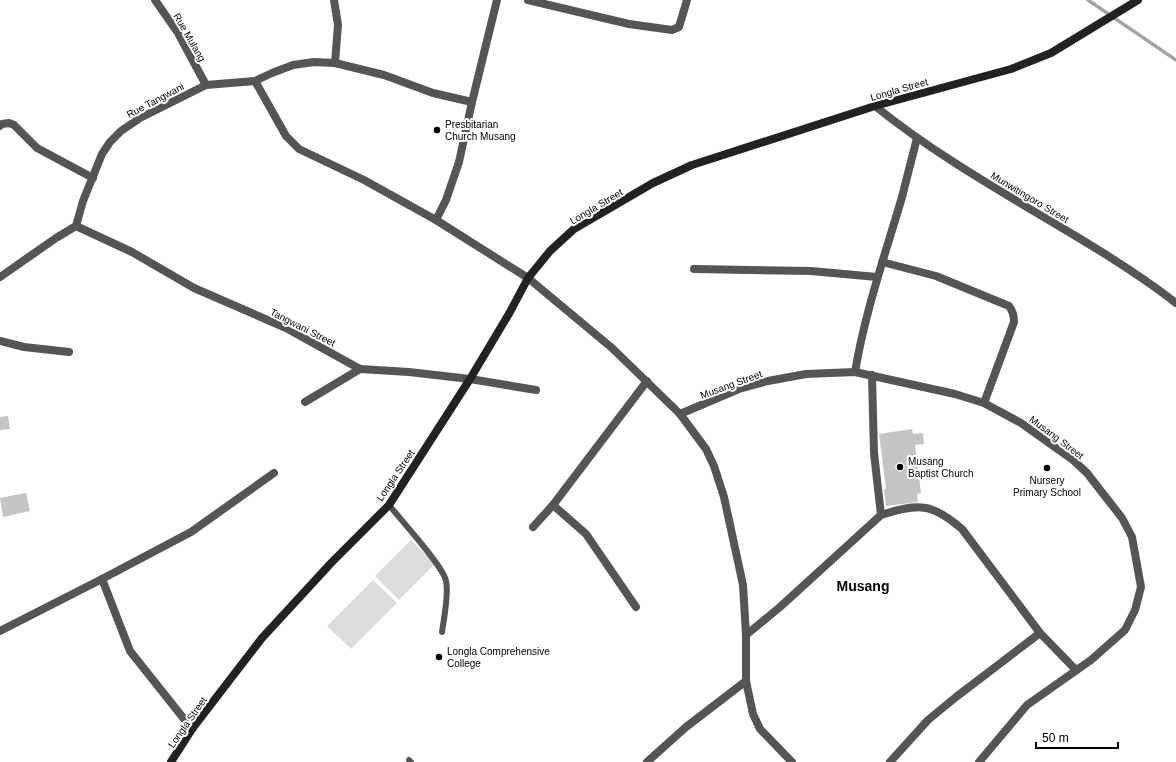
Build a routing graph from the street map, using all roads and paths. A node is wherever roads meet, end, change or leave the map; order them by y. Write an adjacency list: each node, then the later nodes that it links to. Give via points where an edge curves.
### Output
1 (155, 0): 9 (street, Rue Mulang, via 178,33)
2 (334, 0): 7 (street, via 338,26)
3 (497, 0): 10 (street)
4 (528, 0): 5 (street, via 629,24 672,30 679,27)
5 (687, 0)
6 (1138, 0): 11 (main road, Longla Street, via 1051,53 1011,69)
7 (336, 63): 8 (street, via 292,65); 10 (street, via 384,75 433,93)
8 (255, 81): 9 (street); 15 (street, via 286,136 300,149 364,180)
9 (206, 85): 14 (street, Rue Tangwani, via 140,118 121,131 102,154)
10 (472, 102): 15 (street, via 459,162)
11 (875, 106): 13 (street, Munwitingoro Street); 21 (main road, Longla Street, via 692,165 653,183 574,229 550,251)
12 (0, 126): 14 (street, via 9,123 14,125 37,148)
13 (917, 138): 17 (street); 22 (street, Munwitingoro Street, via 1104,252)
14 (93, 178): 16 (street, Rue Tangwani)
15 (436, 220): 21 (street)
16 (76, 226): 19 (street); 25 (street, Tangwani Street, via 132,252 194,288 286,328)
17 (882, 262): 20 (street); 32 (street, via 936,276 1012,309 1014,322)
18 (694, 270): 20 (street, via 811,271)
19 (0, 277)
20 (877, 277): 26 (street)
21 (528, 278): 28 (main road, Longla Street); 29 (street, via 612,348)
22 (1176, 303)
23 (0, 341): 24 (street, via 24,347)
24 (69, 352)
25 (360, 369): 28 (street, Tangwani Street); 31 (street)
26 (855, 372): 27 (street, Musang Street); 33 (street, Musang Street, via 806,374 768,381 739,389)
27 (872, 375): 32 (street, Musang Street); 37 (street, via 874,453)
28 (470, 379): 30 (street, Tangwani Street); 36 (main road, Longla Street)
29 (647, 381): 33 (street); 35 (street)
30 (536, 390)
31 (305, 402)
32 (984, 403): 45 (street, Musang Street, via 1021,423 1073,460 1122,518 1132,537 1141,587 1135,610 1125,630)
33 (680, 414): 44 (street, via 706,449 724,497 743,585)
34 (274, 473): 39 (street, via 191,532)
35 (553, 504): 38 (street); 40 (street, via 586,534)
36 (389, 505): 42 (lane, via 445,576 447,586); 47 (main road, Longla Street, via 262,638)
37 (881, 515): 43 (street, via 922,506 949,518 962,530); 44 (street)
38 (533, 527)
39 (102, 580): 41 (street); 47 (street, via 130,651)
40 (636, 607)
41 (0, 631)
42 (442, 632)
43 (1040, 633): 45 (street); 51 (street, via 928,720)
44 (746, 635): 46 (street)
45 (1076, 670): 52 (street, Musang Street, via 1027,705)
46 (746, 681): 49 (street, via 686,727); 50 (street, via 753,714 760,729)
47 (192, 729): 48 (main road, Longla Street)
48 (171, 762)
49 (647, 762)
50 (792, 762)
51 (890, 762)
52 (979, 762)

